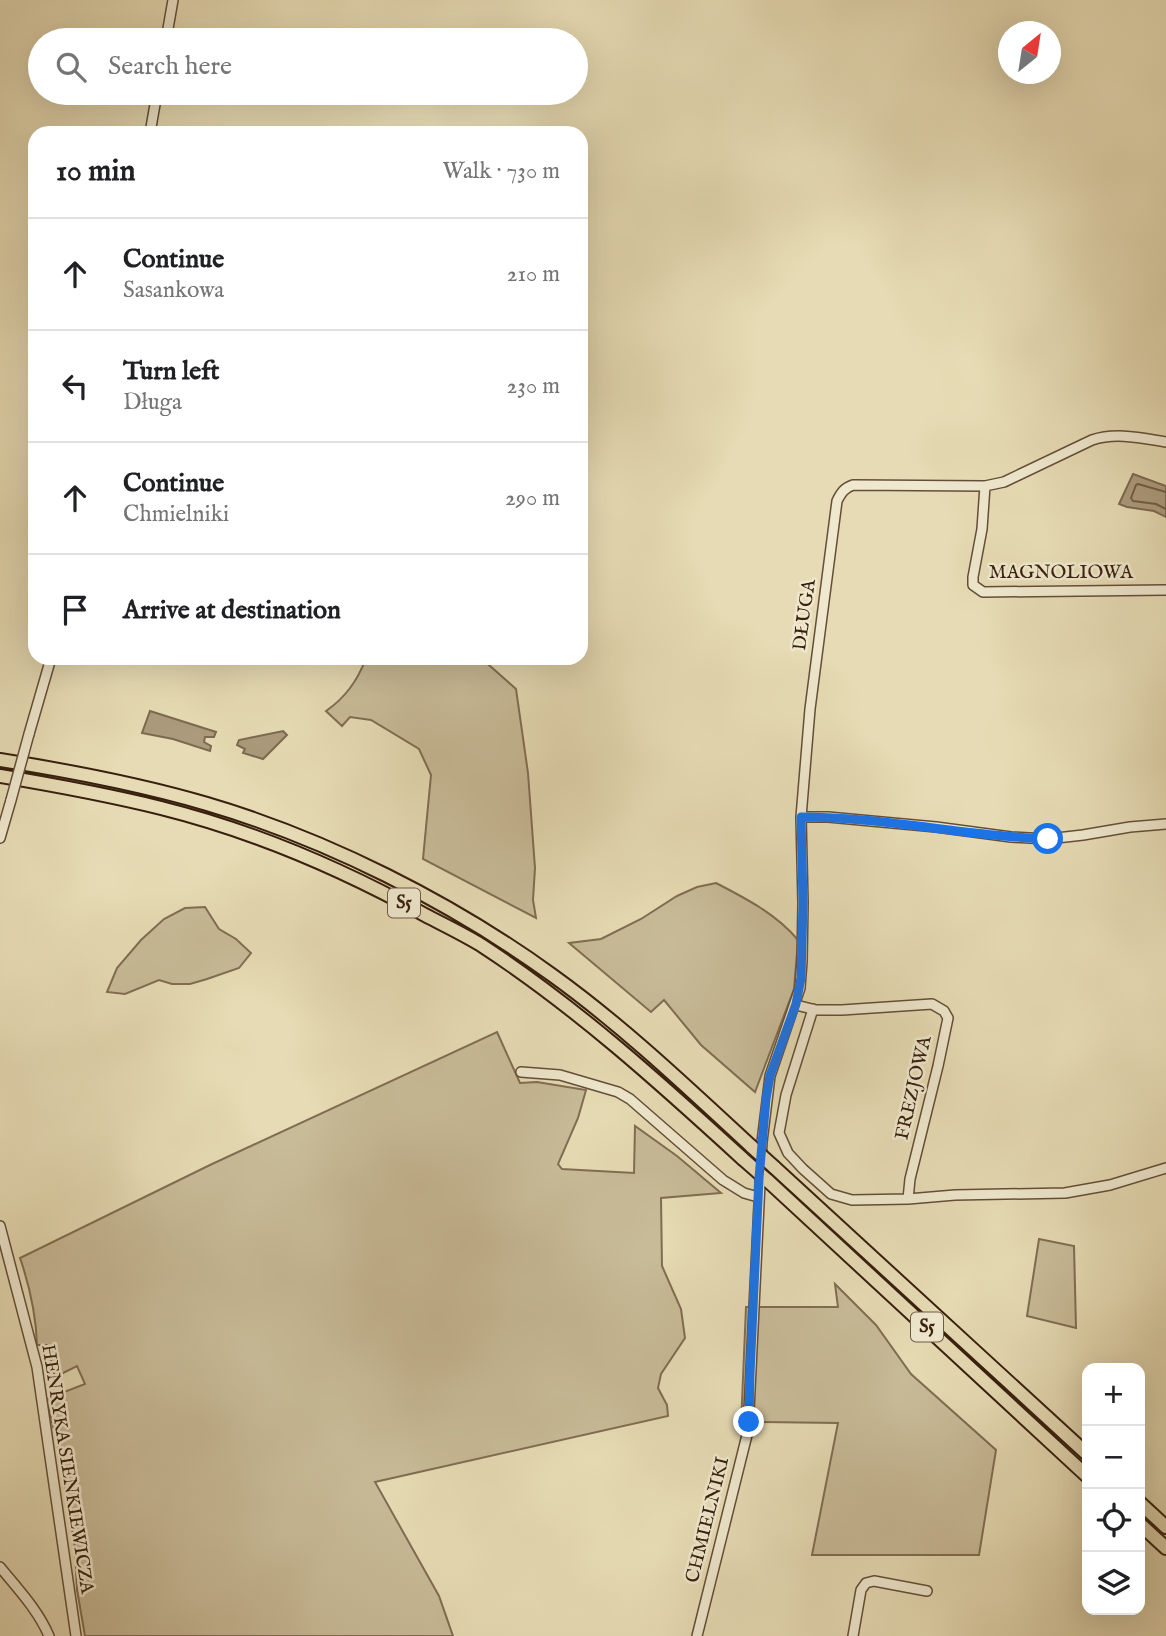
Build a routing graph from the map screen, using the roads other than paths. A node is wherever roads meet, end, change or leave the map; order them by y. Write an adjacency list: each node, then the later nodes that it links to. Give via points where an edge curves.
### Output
1 (173, 0): 2 (street)
2 (168, 28)
3 (155, 105): 4 (street)
4 (151, 126)
5 (1166, 442): 6 (street, DŁUGA, via 1106,436 1004,482)
6 (985, 486): 7 (street, MAGNOLIOWA, via 973,577 973,585 983,592); 11 (street, DŁUGA, via 863,484 841,493 810,709)
7 (1166, 590)
8 (49, 665): 13 (street, bridge)
9 (0, 760): 22 (highway, S5, bridge, via 155,790 267,824 400,883 495,936 638,1042)
10 (0, 776): 23 (highway, S5, bridge, via 102,794 235,830 339,871 478,944 599,1031 661,1084)
11 (801, 817): 12 (street, via 1048,839); 14 (street, DŁUGA, via 803,961)
12 (1166, 824)
13 (0, 838)
14 (796, 1004): 15 (street, FREZJOWA); 17 (street, DŁUGA)
15 (813, 1009): 20 (street, via 779,1133 789,1153 831,1194 852,1200); 20 (street, FREZJOWA, via 932,1004 948,1018)
16 (521, 1072): 19 (street, via 560,1075 618,1092 723,1180)
17 (770, 1076): 19 (street, CHMIELNIKI)
18 (1166, 1168): 20 (street, via 1065,1193)
19 (758, 1197): 32 (street, CHMIELNIKI, via 748,1431)
20 (908, 1199)
21 (0, 1226): 31 (street, HENRYKA SIENKIEWICZA, via 37,1367)
22 (1082, 1449)
23 (1082, 1471)
24 (1145, 1508): 25 (highway)
25 (1166, 1527)
26 (1145, 1529): 27 (highway)
27 (1166, 1548)
28 (1, 1572): 30 (street, via 32,1606)
29 (927, 1591): 33 (street, via 866,1583)
30 (50, 1636)
31 (76, 1636)
32 (697, 1636)
33 (853, 1636)

